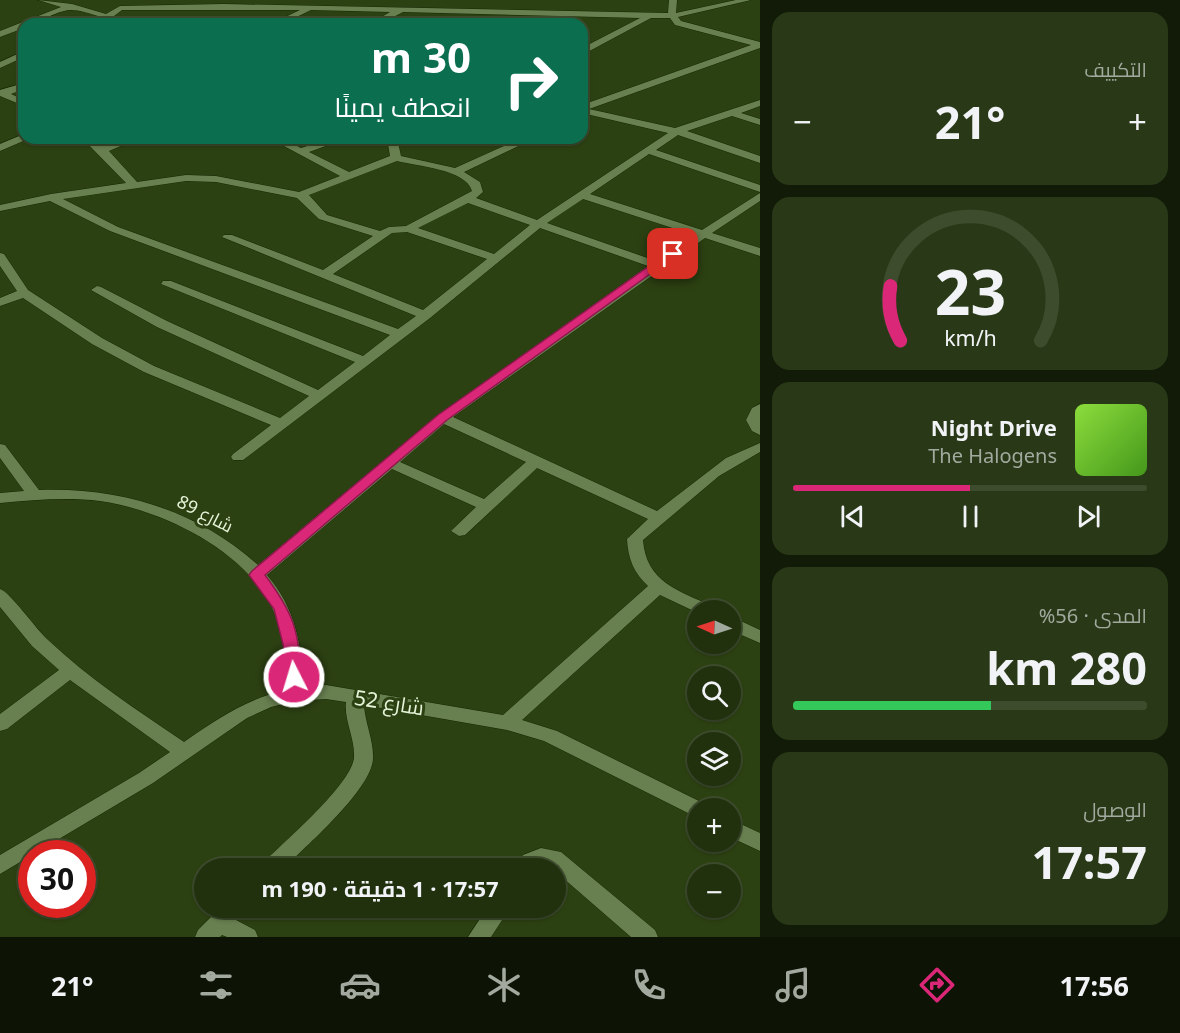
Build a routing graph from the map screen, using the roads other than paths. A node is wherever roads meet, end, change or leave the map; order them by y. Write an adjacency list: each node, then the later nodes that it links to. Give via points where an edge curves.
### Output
1 (42, 0): 5 (street)
2 (673, 0): 12 (street)
3 (743, 1): 7 (street); 12 (street)
4 (226, 3): 6 (street); 10 (street, via 120,8)
5 (72, 6): 10 (street); 13 (street)
6 (312, 7): 8 (street); 16 (street)
7 (760, 7)
8 (403, 9): 9 (street); 17 (street)
9 (516, 12): 11 (street); 18 (street)
10 (101, 13): 14 (street); 15 (street)
11 (650, 16): 12 (street); 22 (street)
12 (672, 16): 21 (street, via 686,26)
13 (41, 18)
14 (97, 18)
15 (115, 18)
16 (287, 18)
17 (386, 18)
18 (504, 18)
19 (18, 27): 20 (street)
20 (0, 34)
21 (758, 43): 29 (street)
22 (588, 49)
23 (18, 57): 24 (street)
24 (0, 65)
25 (18, 88): 26 (street)
26 (1, 94): 27 (street)
27 (18, 101)
28 (760, 103): 31 (street)
29 (588, 109)
30 (588, 112): 33 (street)
31 (730, 112): 32 (street); 33 (street)
32 (760, 122)
33 (677, 131): 44 (street); 46 (street)
34 (18, 139): 41 (street)
35 (94, 144): 42 (street)
36 (118, 144): 42 (street)
37 (287, 144): 43 (street)
38 (324, 144): 43 (street)
39 (393, 144): 45 (street)
40 (517, 144): 47 (street)
41 (2, 145)
42 (102, 150): 49 (street)
43 (302, 151): 48 (street)
44 (649, 151): 50 (street); 52 (street)
45 (396, 158): 47 (street); 48 (street)
46 (760, 160)
47 (457, 171): 55 (street, via 480,189)
48 (348, 176): 51 (street)
49 (133, 184): 51 (street, via 203,178); 54 (street)
50 (760, 189)
51 (300, 195): 60 (street, via 310,200 324,218)
52 (581, 195): 57 (street); 59 (street)
53 (760, 196): 59 (street)
54 (51, 197): 56 (street); 72 (street, via 114,230)
55 (467, 199): 57 (street); 58 (street)
56 (0, 208)
57 (538, 224): 64 (street); 65 (street)
58 (408, 229): 60 (street, via 394,229); 64 (street)
59 (704, 233): 62 (street); 65 (street)
60 (384, 235): 66 (street)
61 (228, 237): 66 (street)
62 (760, 252)
63 (0, 258): 69 (street)
64 (494, 258): 71 (street)
65 (657, 265): 76 (street)
66 (326, 274): 71 (street)
67 (167, 284): 73 (street)
68 (97, 290): 74 (street)
69 (24, 292): 70 (street); 77 (street, via 97,341 149,369)
70 (0, 302)
71 (425, 315): 72 (street)
72 (400, 334): 73 (street)
73 (365, 361): 74 (street)
74 (320, 396): 77 (street)
75 (760, 408): 78 (street, via 753,422)
76 (442, 417): 82 (street); 83 (street)
77 (281, 424): 81 (street)
78 (760, 431)
79 (760, 447): 87 (street, via 740,455)
80 (0, 448): 84 (street)
81 (238, 457)
82 (536, 461): 86 (street); 87 (street)
83 (389, 462): 86 (street); 89 (street)
84 (34, 495): 85 (street, شارع 89); 89 (street, شارع 89, via 131,502 184,522 232,550)
85 (0, 498)
86 (486, 506): 88 (street)
87 (658, 518): 90 (street, via 635,540 634,552 642,571)
88 (459, 531)
89 (257, 575): 96 (street, شارع 89, via 281,609 291,644)
90 (658, 587): 92 (street); 99 (street)
91 (0, 595): 95 (street, via 33,637)
92 (687, 601)
93 (741, 628): 94 (street)
94 (760, 637)
95 (70, 671): 98 (street); 100 (street)
96 (295, 693): 97 (street, شارع 52, via 326,692); 100 (street, شارع 52, via 266,700 240,713)
97 (356, 697): 99 (street, شارع 52); 104 (street, via 353,709 364,747 363,767)
98 (2, 720)
99 (507, 723): 101 (street, شارع 52, via 550,736)
100 (184, 752): 107 (street, شارع 52)
101 (687, 804)
102 (741, 833): 103 (street)
103 (760, 843)
104 (281, 858)
105 (533, 858): 106 (street)
106 (554, 858)
107 (0, 865)
108 (566, 868): 113 (street)
109 (492, 918): 112 (street)
110 (219, 922): 111 (street)
111 (248, 937)
112 (479, 937)
113 (647, 937)

